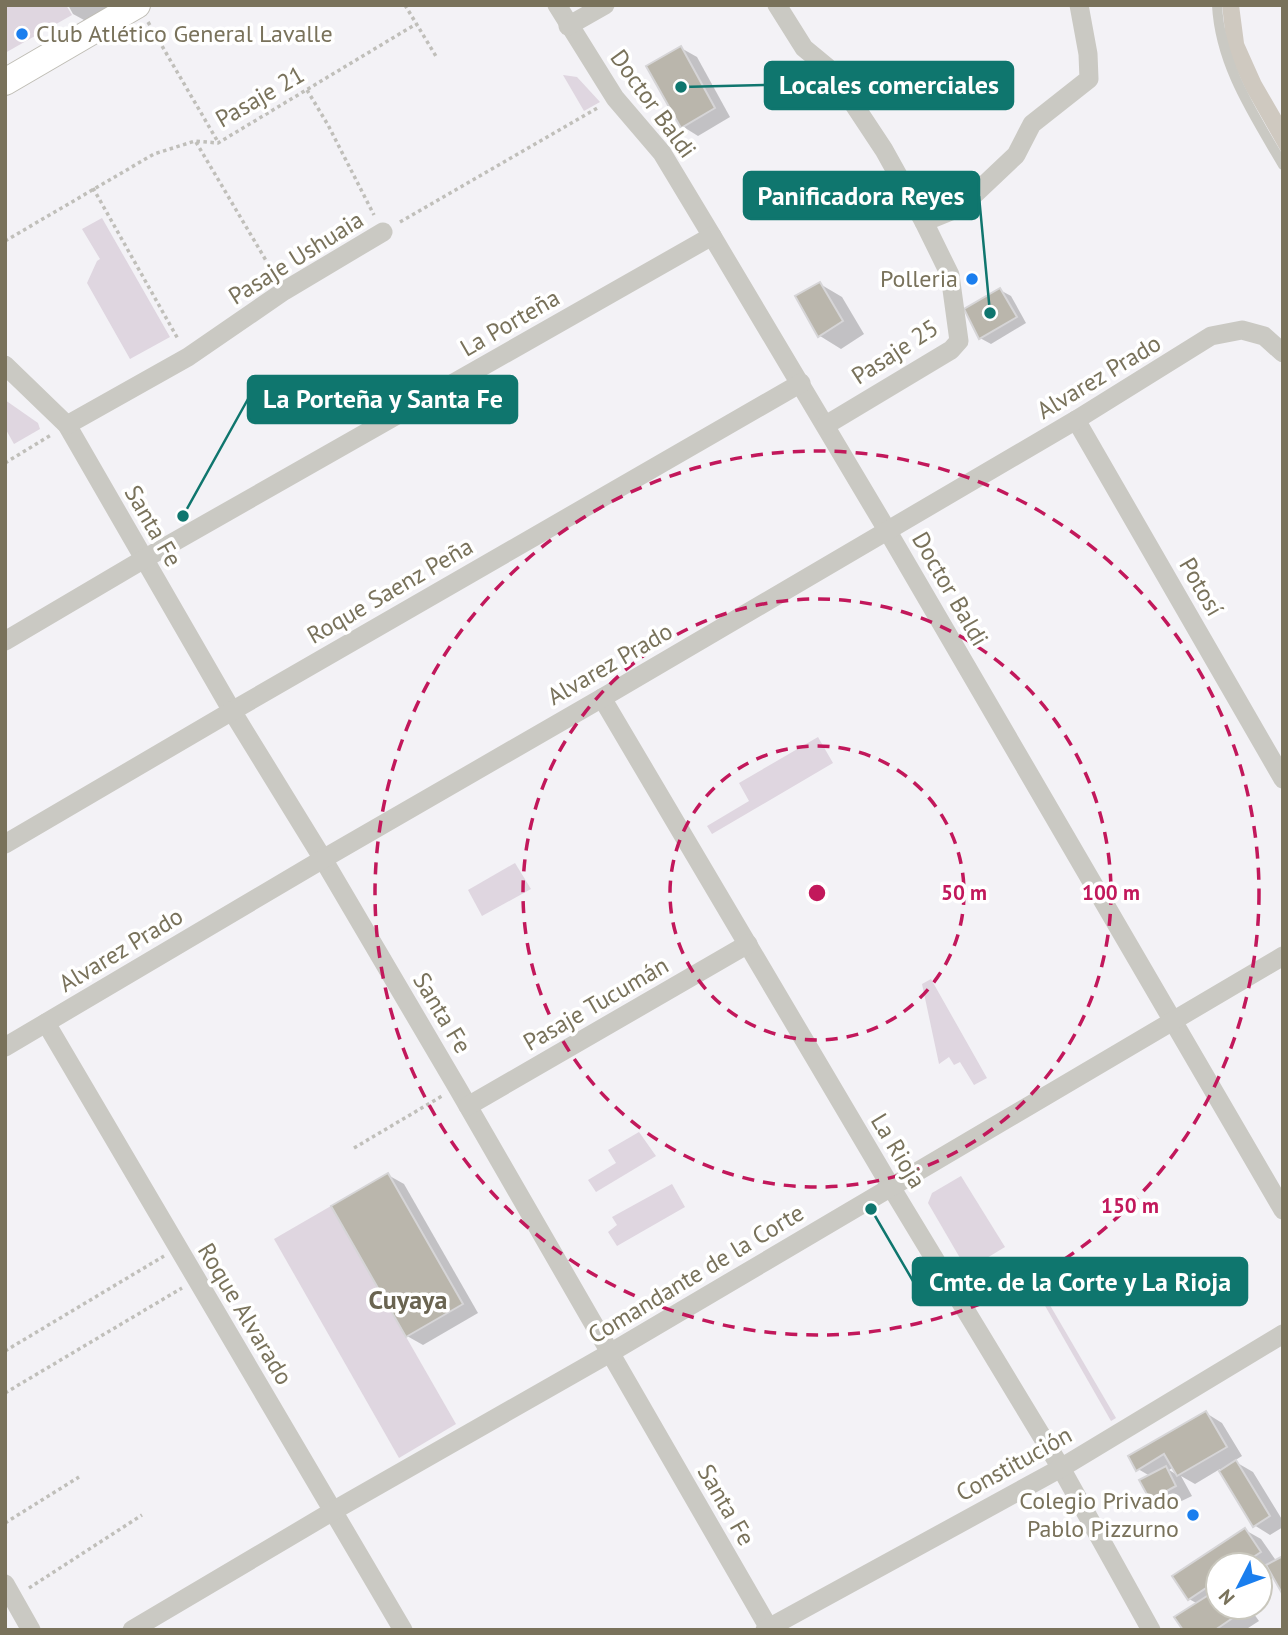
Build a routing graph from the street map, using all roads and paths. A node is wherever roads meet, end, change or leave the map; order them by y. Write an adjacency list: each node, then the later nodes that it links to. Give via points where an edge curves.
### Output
1 (405, 5): 8 (path)
2 (556, 5): 9 (street, Doctor Baldi)
3 (605, 5): 9 (street)
4 (777, 5): 18 (street, via 804,48 843,88)
5 (1079, 5): 18 (street, via 1089,79 1032,124 1016,155 961,207)
6 (1217, 5): 16 (lane, via 1225,51 1242,94)
7 (141, 11): 11 (street); 15 (path)
8 (416, 24): 10 (path); 12 (path, Pasaje 21)
9 (568, 26): 13 (street, Doctor Baldi)
10 (437, 58)
11 (5, 82)
12 (307, 90): 15 (path, Pasaje 21); 19 (path)
13 (615, 98): 19 (path, Pasaje Ushuaia); 20 (street, Doctor Baldi, via 662,153)
14 (195, 141): 15 (path, Pasaje 21); 17 (path, Pasaje 21, via 154,154); 22 (path)
15 (218, 143)
16 (1283, 165)
17 (93, 188): 21 (path, Pasaje 21); 24 (path)
18 (924, 222): 29 (street, Pasaje 25, via 950,275 958,341 951,350)
19 (383, 232): 22 (street, Pasaje Ushuaia)
20 (712, 236): 26 (street, Doctor Baldi); 32 (street, La Porteña)
21 (5, 241)
22 (285, 291): 24 (street, Pasaje Ushuaia)
23 (1283, 353): 27 (street, Alvarez Prado, via 1264,336 1242,330 1211,337)
24 (188, 356): 28 (street, Pasaje Ushuaia)
25 (5, 365): 28 (street, Santa Fe)
26 (801, 383): 29 (street, Doctor Baldi); 35 (street, Roque Saenz Peña)
27 (1076, 420): 31 (street, Alvarez Prado); 36 (street, Potosí)
28 (67, 425): 30 (path); 32 (street, Santa Fe)
29 (825, 425): 31 (street, Doctor Baldi)
30 (5, 463)
31 (887, 530): 34 (street, Alvarez Prado); 41 (street, Doctor Baldi)
32 (145, 559): 33 (street, La Porteña); 35 (street, Santa Fe)
33 (5, 641)
34 (602, 698): 38 (street, Alvarez Prado); 39 (street, La Rioja)
35 (232, 711): 37 (street, Roque Saenz Peña); 38 (street, Santa Fe)
36 (1283, 779)
37 (5, 844)
38 (323, 859): 42 (street, Alvarez Prado); 44 (street, Santa Fe)
39 (748, 944): 45 (street, Pasaje Tucumán); 47 (street, La Rioja)
40 (1283, 956): 41 (street, Comandante de la Corte)
41 (1173, 1021): 47 (street, Comandante de la Corte); 48 (street, Doctor Baldi)
42 (46, 1023): 43 (street, Alvarez Prado); 49 (street, Roque Alvarado)
43 (5, 1047)
44 (457, 1087): 45 (street, Santa Fe); 46 (path)
45 (468, 1106): 53 (street, Santa Fe)
46 (354, 1148)
47 (891, 1187): 53 (street, Comandante de la Corte); 55 (street, La Rioja)
48 (1283, 1210)
49 (178, 1248): 50 (street, Roque Alvarado); 52 (path)
50 (196, 1280): 54 (path); 57 (street, Roque Alvarado)
51 (1283, 1334): 55 (street, Constitución)
52 (5, 1351)
53 (610, 1353): 57 (street, Comandante de la Corte); 61 (street, Santa Fe)
54 (5, 1393)
55 (1060, 1468): 61 (street, Constitución); 65 (street, La Rioja)
56 (79, 1477): 59 (path)
57 (333, 1511): 63 (street, Comandante de la Corte); 64 (street, Roque Alvarado)
58 (142, 1515): 60 (path)
59 (5, 1523)
60 (9, 1591): 62 (street)
61 (768, 1629)
62 (31, 1630)
63 (132, 1630)
64 (403, 1630)
65 (1151, 1630)

